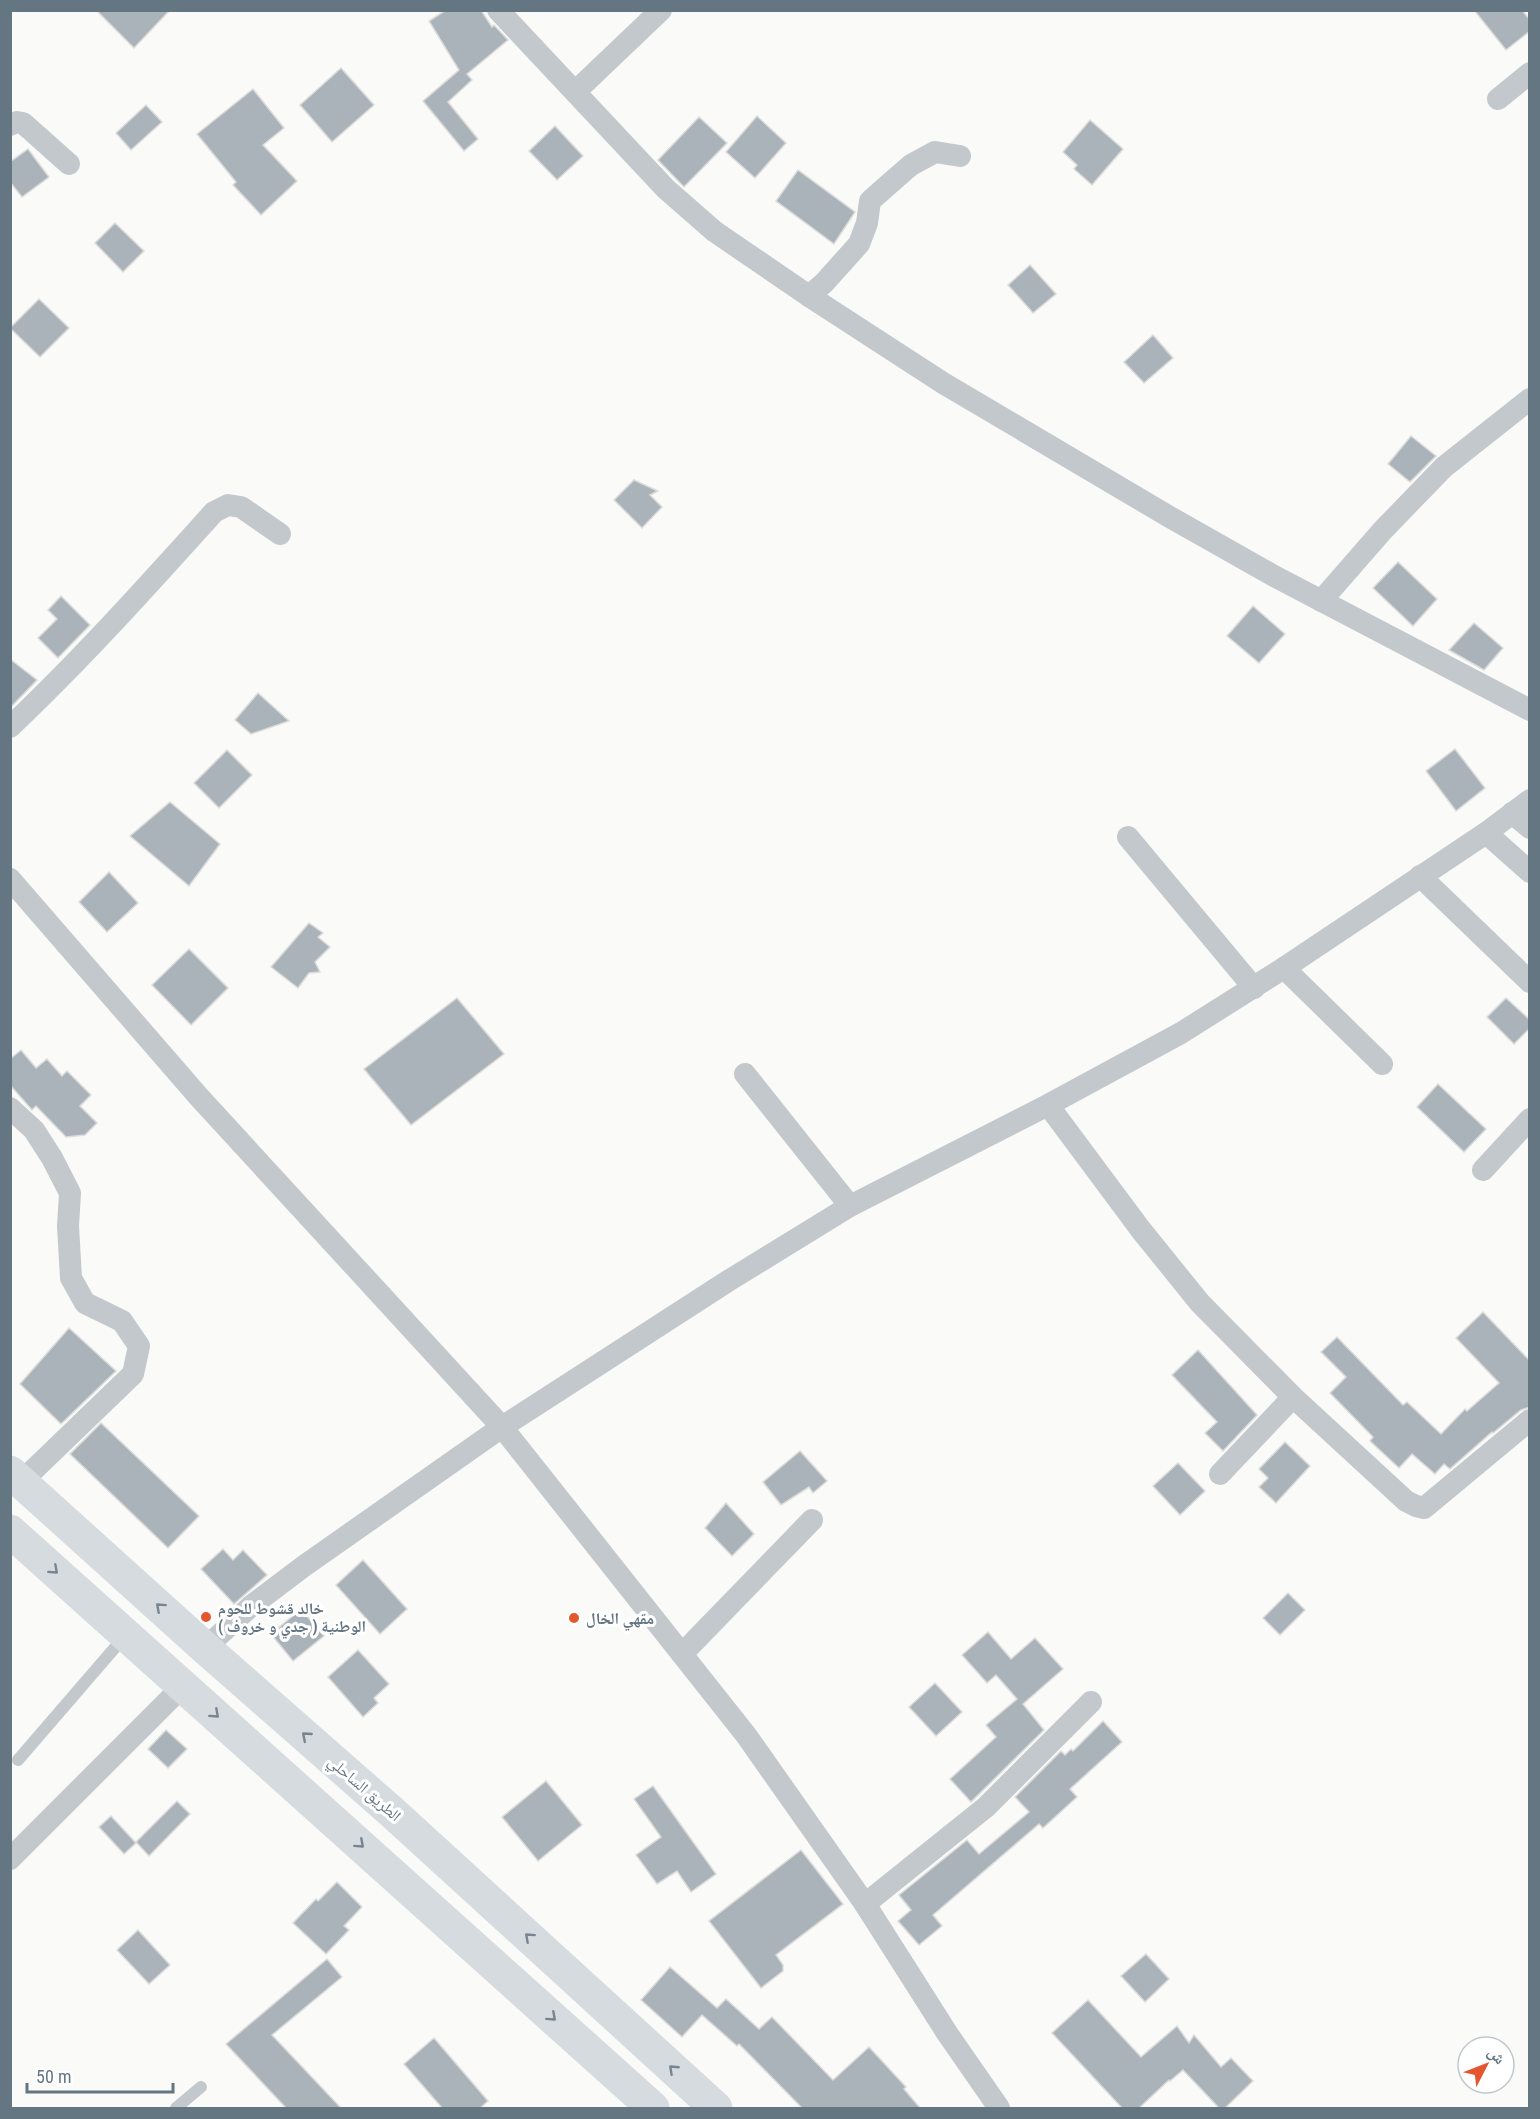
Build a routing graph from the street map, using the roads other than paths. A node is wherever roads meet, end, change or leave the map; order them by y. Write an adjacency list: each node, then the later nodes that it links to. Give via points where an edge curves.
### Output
1 (498, 10): 4 (street)
2 (661, 10): 4 (street)
3 (1530, 73): 5 (street)
4 (575, 92): 9 (street, via 666,189 714,231)
5 (1498, 99)
6 (10, 125): 8 (street, via 23,123)
7 (960, 156): 9 (street, via 935,152 911,165 870,201 859,244)
8 (69, 164)
9 (809, 296): 12 (street, via 943,383)
10 (1530, 399): 12 (street, via 1444,467)
11 (279, 534): 14 (street, via 241,507 228,505 214,512 97,641)
12 (1321, 601): 13 (street)
13 (1530, 710)
14 (10, 727)
15 (1521, 806): 16 (street); 17 (street)
16 (1530, 828)
17 (1486, 832): 19 (street); 20 (street)
18 (1128, 837): 24 (street)
19 (1530, 872)
20 (1420, 876): 22 (street); 23 (street)
21 (10, 879): 33 (street, via 199,1096)
22 (1284, 968): 24 (street); 25 (street)
23 (1530, 981)
24 (1254, 988): 27 (street)
25 (1382, 1064)
26 (745, 1074): 31 (street)
27 (1048, 1104): 31 (street); 32 (street, via 1200,1303)
28 (10, 1108): 36 (street, via 34,1130 70,1192 71,1278 86,1303 122,1321 139,1346 133,1374)
29 (1530, 1119): 30 (street)
30 (1483, 1170)
31 (850, 1206): 33 (street)
32 (1293, 1396): 34 (street, via 1406,1501 1424,1508); 35 (street)
33 (502, 1427): 40 (street, via 304,1566 251,1606); 41 (street)
34 (1526, 1429)
35 (1220, 1474)
36 (16, 1477): 40 (highway, الطريق الساحلي, one-way to 36)
37 (812, 1520): 41 (street)
38 (10, 1531): 39 (highway, one-way to 39)
39 (126, 1635): 42 (highway); 44 (lane)
40 (205, 1648): 50 (highway, الطريق الساحلي, one-way to 40, via 393,1813)
41 (681, 1654): 46 (street, via 746,1735)
42 (183, 1686): 45 (street); 49 (highway, one-way to 49)
43 (1091, 1702): 46 (street, via 986,1808)
44 (18, 1760)
45 (10, 1859)
46 (865, 1904): 51 (street)
47 (201, 2087): 48 (lane)
48 (176, 2109)
49 (653, 2109)
50 (716, 2109)
51 (999, 2109)

